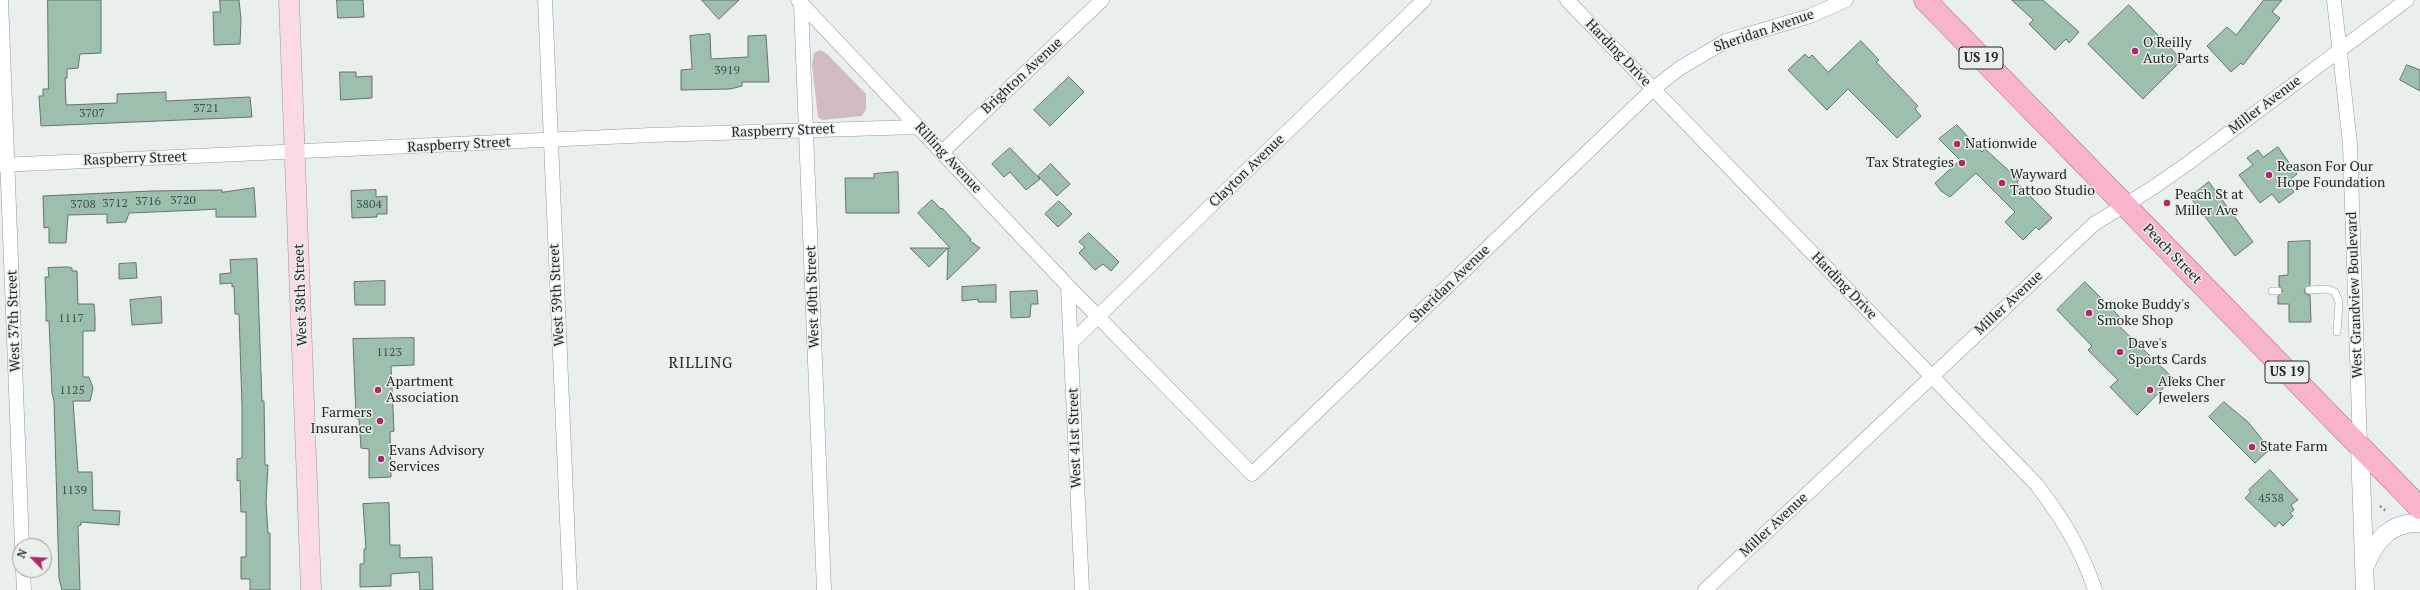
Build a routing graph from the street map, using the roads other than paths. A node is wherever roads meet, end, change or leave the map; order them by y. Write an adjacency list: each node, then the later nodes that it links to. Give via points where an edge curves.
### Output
1 (1, 0): 19 (street, West 37th Street)
2 (289, 0): 18 (main road, West 38th Street)
3 (545, 0): 16 (street, West 39th Street)
4 (1102, 0): 17 (street, Brighton Avenue)
5 (1424, 0): 23 (street, Clayton Avenue)
6 (1567, 0): 13 (street, Harding Drive)
7 (1846, 0): 13 (street, Sheridan Avenue, via 1810,16 1726,41 1700,55)
8 (1925, 0): 20 (main road, Peach Street / US 19)
9 (2334, 0): 12 (street, West Grandview Boulevard)
10 (2407, 0): 12 (street, Miller Avenue)
11 (800, 2): 14 (street, Rilling Avenue); 15 (street, West 40th Street)
12 (2340, 49): 20 (street, Miller Avenue, via 2187,164); 27 (street, West Grandview Boulevard, via 2350,144)
13 (1653, 89): 23 (street, Sheridan Avenue, via 1252,474); 26 (street, Harding Drive)
14 (918, 127): 15 (street, Raspberry Street); 17 (street, Rilling Avenue)
15 (806, 130): 16 (street, Raspberry Street); 36 (street, West 40th Street)
16 (550, 140): 18 (street, Raspberry Street); 35 (street, West 39th Street)
17 (942, 152): 21 (street, Rilling Avenue)
18 (296, 153): 19 (street, Raspberry Street); 34 (main road, West 38th Street)
19 (4, 165): 30 (street, West 37th Street)
20 (2125, 206): 26 (street, Miller Avenue, via 2094,224); 27 (main road, Peach Street / US 19)
21 (1068, 286): 23 (street, Rilling Avenue); 25 (street, West 41st Street)
22 (2309, 290): 24 (lane, via 2327,289 2335,292 2339,302)
23 (1098, 317): 25 (street, Clayton Avenue)
24 (2337, 332)
25 (1071, 343): 37 (street, West 41st Street)
26 (1932, 376): 38 (street, Miller Avenue); 39 (street, Harding Drive, via 2037,485 2066,523 2085,560)
27 (2360, 446): 28 (main road, Peach Street / US 19); 31 (street, West Grandview Boulevard)
28 (2420, 508)
29 (2420, 523): 31 (street, via 2409,523 2386,532 2377,541)
30 (22, 538)
31 (2365, 566): 40 (street, West Grandview Boulevard)
32 (23, 578): 33 (street)
33 (24, 590)
34 (311, 590)
35 (570, 590)
36 (824, 590)
37 (1082, 590)
38 (1705, 590)
39 (2095, 590)
40 (2366, 590)

